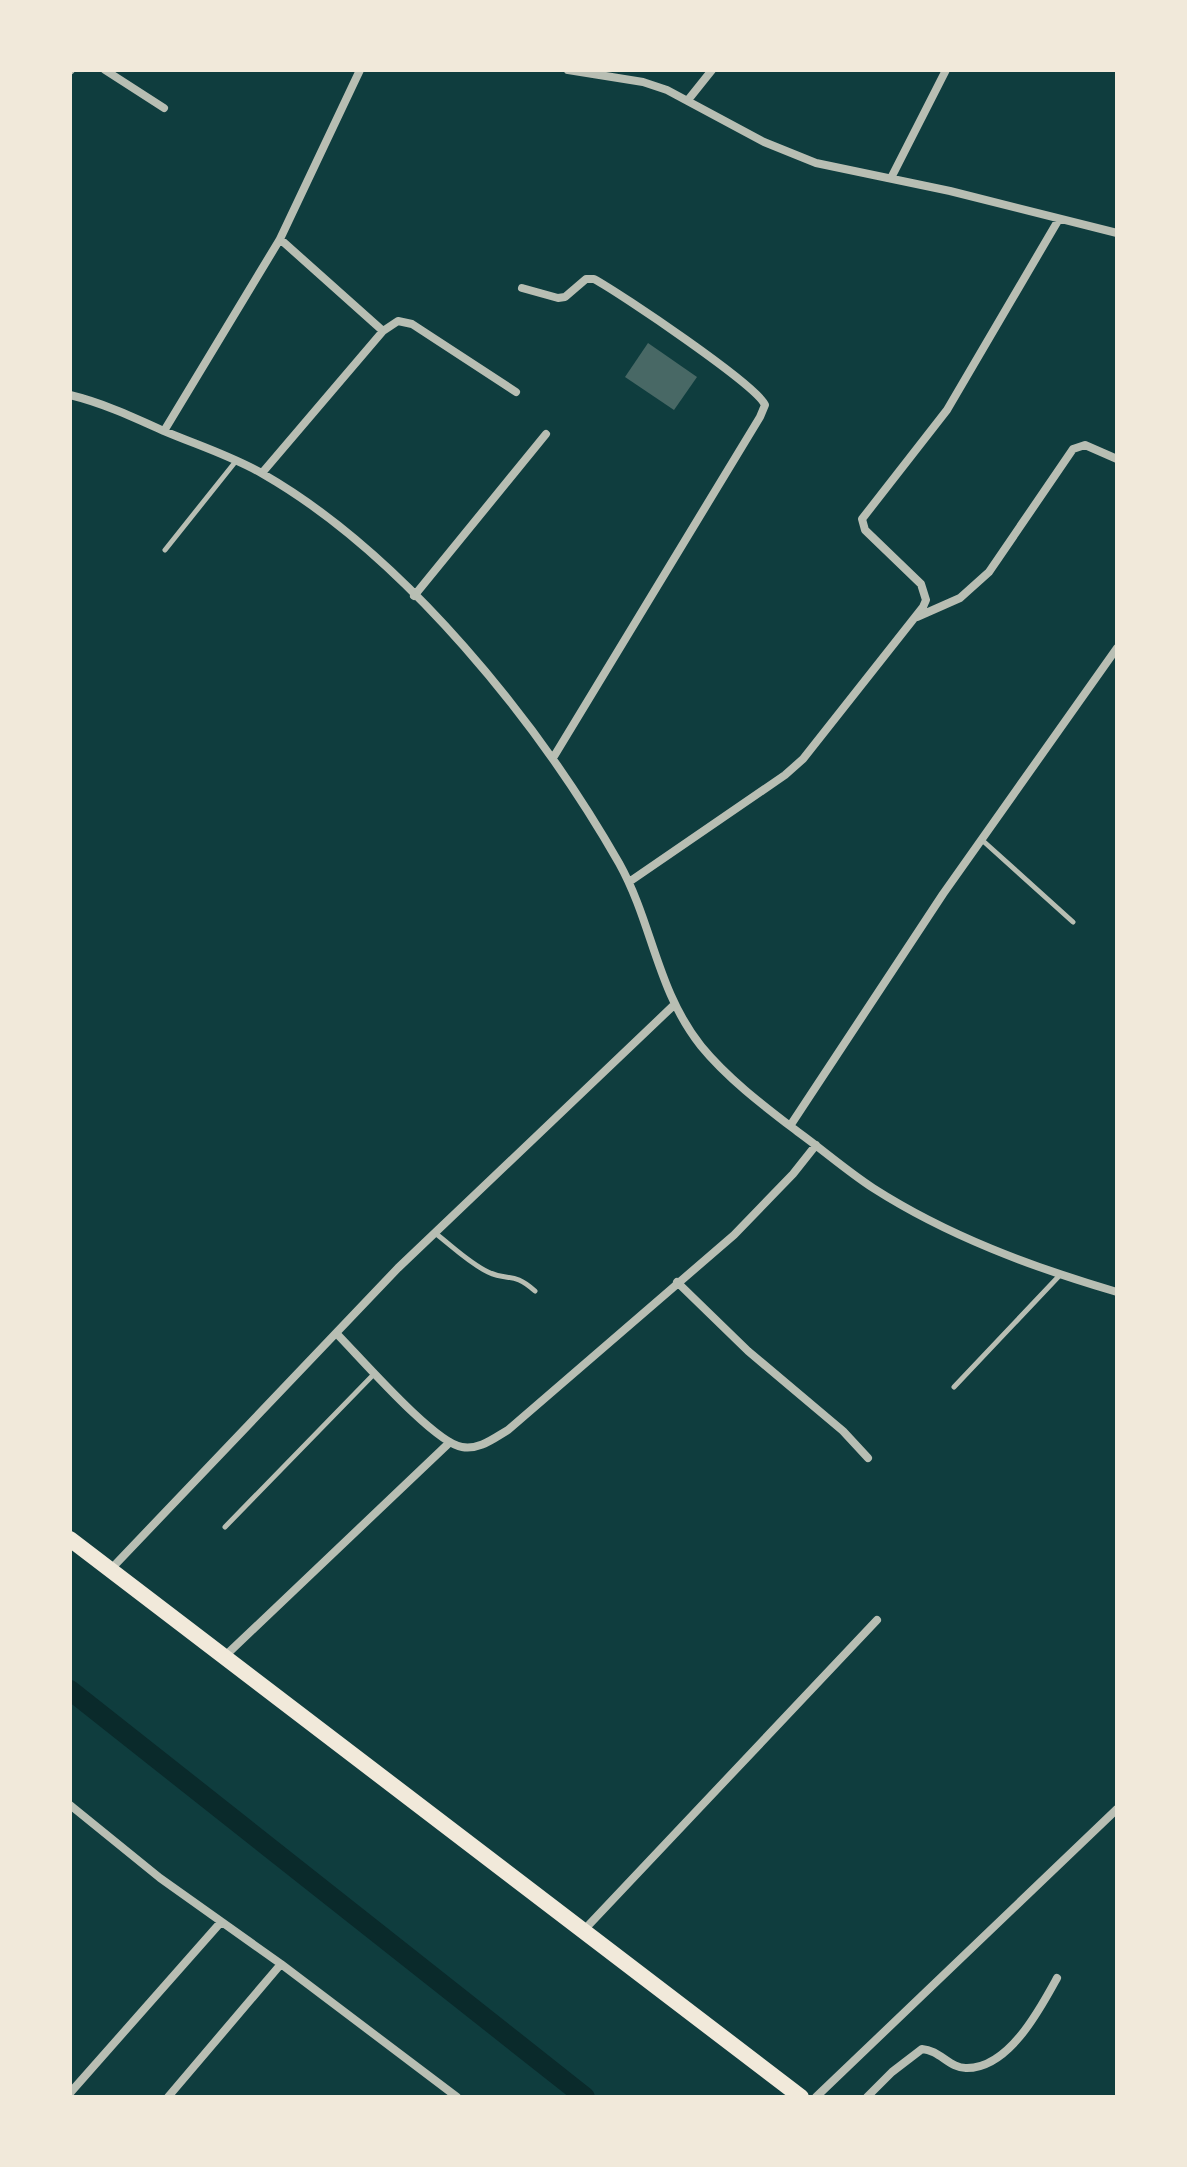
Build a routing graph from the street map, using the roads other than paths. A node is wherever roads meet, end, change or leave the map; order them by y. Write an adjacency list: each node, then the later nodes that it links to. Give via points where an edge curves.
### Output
1 (105, 70): 7 (street)
2 (360, 70): 11 (street)
3 (568, 70): 6 (street, via 643,82)
4 (712, 70): 6 (street)
5 (946, 70): 8 (street)
6 (688, 100): 8 (street, via 795,156)
7 (164, 108)
8 (891, 178): 9 (street)
9 (1059, 219): 10 (street); 23 (street, via 947,410 862,519 865,530 921,584 926,600)
10 (1117, 233)
11 (280, 239): 13 (street); 16 (street)
12 (522, 288): 25 (street, via 558,298 594,279 723,368 765,405)
13 (383, 331): 14 (street, via 398,321 412,324); 20 (street)
14 (516, 392)
15 (70, 395): 16 (street)
16 (164, 431): 19 (street)
17 (546, 434): 22 (street)
18 (1117, 459): 23 (street, via 1085,445 1073,449 989,572 960,598)
19 (236, 461): 20 (street); 21 (lane)
20 (262, 473): 22 (street, via 347,533)
21 (165, 550)
22 (414, 596): 25 (street, via 482,669)
23 (916, 617): 27 (street, via 803,759)
24 (1117, 648): 26 (street)
25 (553, 758): 27 (street)
26 (982, 840): 28 (lane); 30 (street)
27 (629, 882): 29 (street)
28 (1073, 922)
29 (674, 1005): 30 (street, via 718,1065); 32 (street)
30 (790, 1126): 31 (street)
31 (816, 1145): 33 (street, via 916,1213); 34 (street, via 766,1204)
32 (435, 1233): 35 (lane, via 480,1268 513,1276); 37 (street)
33 (1060, 1275): 36 (street); 39 (lane)
34 (677, 1282): 40 (street, via 508,1430 480,1446); 41 (street)
35 (535, 1291)
36 (1117, 1292)
37 (336, 1333): 38 (street); 44 (street)
38 (376, 1372): 40 (street); 42 (lane)
39 (954, 1387)
40 (449, 1443): 46 (street)
41 (868, 1458)
42 (225, 1527)
43 (70, 1539): 44 (highway)
44 (111, 1569): 46 (highway)
45 (877, 1620): 50 (street)
46 (225, 1656): 50 (highway)
47 (70, 1805): 49 (street)
48 (1117, 1809): 57 (street)
49 (221, 1922): 51 (street); 53 (street)
50 (583, 1931): 56 (highway)
51 (281, 1964): 54 (street); 55 (street)
52 (1057, 1978): 58 (street, via 1032,2022 997,2057 969,2069 922,2049)
53 (70, 2093)
54 (168, 2097)
55 (457, 2097)
56 (801, 2097)
57 (816, 2097)
58 (867, 2097)

